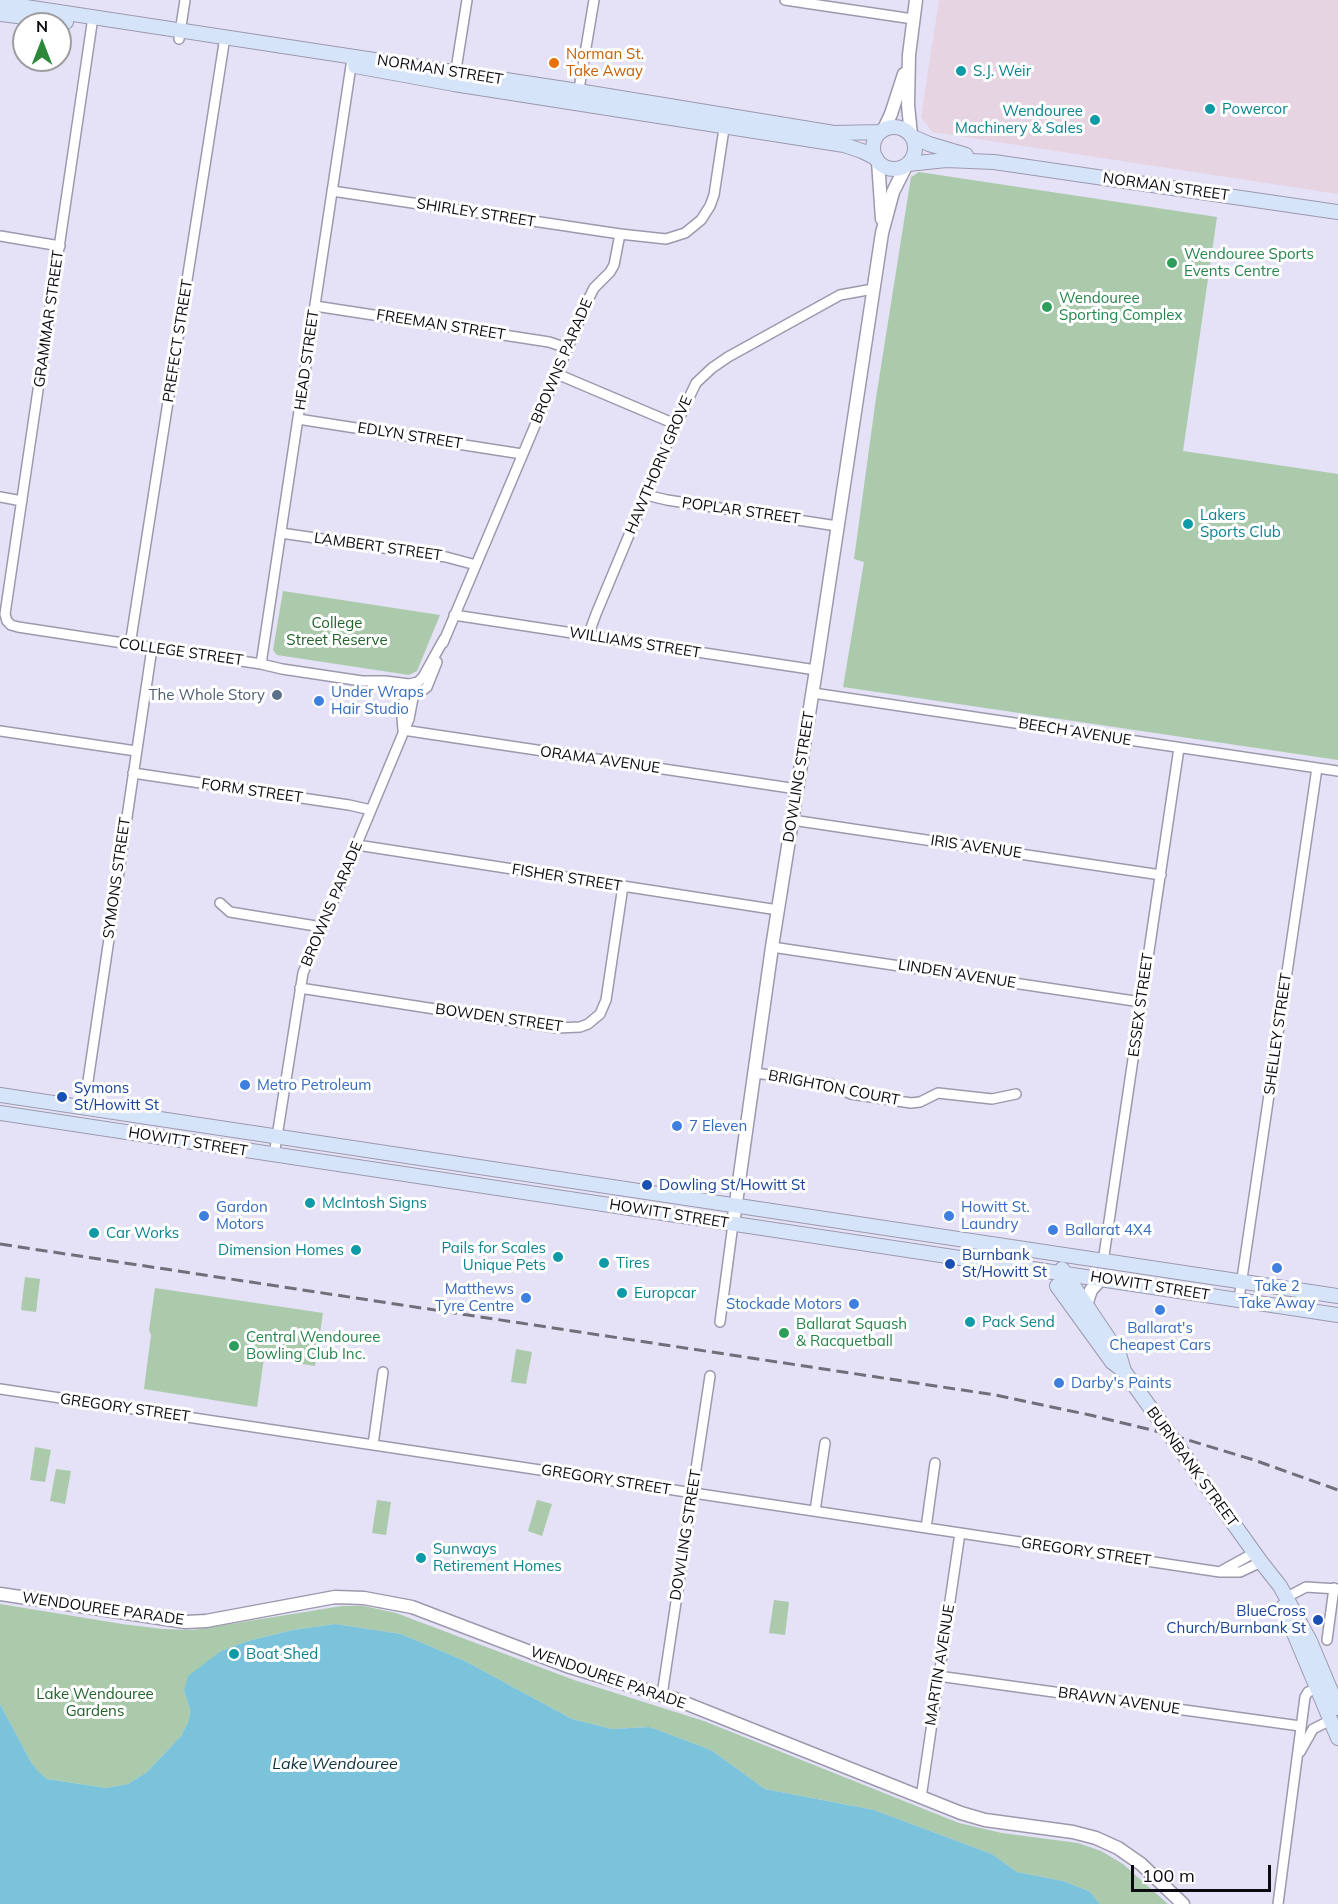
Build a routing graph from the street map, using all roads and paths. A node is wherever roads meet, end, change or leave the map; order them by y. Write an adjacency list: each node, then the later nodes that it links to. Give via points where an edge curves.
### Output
1 (186, 0): 10 (street)
2 (467, 0): 14 (street)
3 (594, 0): 15 (street)
4 (785, 0): 8 (street)
5 (916, 0): 8 (street)
6 (0, 3): 9 (main road, NORMAN STREET)
7 (0, 14): 9 (main road, NORMAN STREET)
8 (914, 19): 12 (street)
9 (93, 22): 10 (main road, NORMAN STREET); 27 (street, GRAMMAR STREET)
10 (179, 35): 11 (main road, NORMAN STREET)
11 (224, 41): 13 (main road, NORMAN STREET); 44 (street, PREFECT STREET)
12 (909, 55): 17 (street, via 895,103); 18 (street)
13 (351, 61): 14 (main road, NORMAN STREET); 22 (street, HEAD STREET)
14 (455, 78): 15 (main road, NORMAN STREET)
15 (578, 97): 16 (main road, NORMAN STREET)
16 (725, 120): 17 (main road, NORMAN STREET, via 834,133); 19 (main road, NORMAN STREET, via 844,145); 25 (street, via 714,195 701,220 685,232 666,238)
17 (882, 130): 18 (main road, NORMAN STREET, via 901,127); 19 (main road, via 873,146)
18 (912, 136): 20 (main road, NORMAN STREET); 21 (main road, via 916,152)
19 (877, 160): 21 (main road, NORMAN STREET, via 893,169); 24 (street, DOWLING STREET)
20 (994, 162): 21 (main road, NORMAN STREET, via 946,160); 23 (main road, NORMAN STREET)
21 (907, 165): 24 (street, DOWLING STREET, via 893,192)
22 (332, 191): 25 (street, SHIRLEY STREET); 29 (street, HEAD STREET)
23 (1338, 212)
24 (882, 233): 28 (street, DOWLING STREET)
25 (620, 234): 30 (street, BROWNS PARADE, via 612,269 592,291)
26 (0, 236): 27 (street)
27 (60, 246): 37 (street, GRAMMAR STREET)
28 (873, 289): 33 (street, HAWTHORN GROVE, via 840,295 718,363 696,383); 38 (street, DOWLING STREET)
29 (315, 306): 30 (street, FREEMAN STREET); 32 (street, HEAD STREET)
30 (567, 348): 31 (street, BROWNS PARADE)
31 (557, 374): 33 (street); 34 (street, BROWNS PARADE)
32 (298, 419): 34 (street, EDLYN STREET); 39 (street, HEAD STREET)
33 (675, 424): 35 (street, HAWTHORN GROVE)
34 (522, 453): 40 (street, BROWNS PARADE)
35 (646, 495): 38 (street, POPLAR STREET); 43 (street, HAWTHORN GROVE)
36 (0, 497): 37 (street)
37 (22, 501): 42 (street, GRAMMAR STREET)
38 (837, 526): 47 (street, DOWLING STREET)
39 (280, 533): 40 (street, LAMBERT STREET, via 446,557); 46 (street, HEAD STREET)
40 (476, 565): 41 (street, BROWNS PARADE)
41 (454, 615): 43 (street, WILLIAMS STREET); 48 (street, BROWNS PARADE, via 429,684 423,691)
42 (7, 621): 44 (street, COLLEGE STREET, via 18,627)
43 (588, 636): 47 (street, WILLIAMS STREET)
44 (130, 645): 45 (street, COLLEGE STREET)
45 (152, 648): 46 (street, COLLEGE STREET); 53 (street, SYMONS STREET)
46 (261, 664): 48 (street, COLLEGE STREET, via 385,681)
47 (816, 670): 49 (street, DOWLING STREET)
48 (409, 691): 50 (street, BROWNS PARADE)
49 (813, 693): 52 (street, BEECH AVENUE); 57 (street, DOWLING STREET)
50 (403, 730): 57 (street, ORAMA AVENUE); 58 (street, BROWNS PARADE)
51 (0, 731): 53 (street)
52 (1179, 748): 54 (street, BEECH AVENUE); 61 (street, ESSEX STREET)
53 (136, 751): 56 (street, SYMONS STREET)
54 (1317, 768): 55 (street, BEECH AVENUE); 85 (street, SHELLEY STREET)
55 (1338, 771)
56 (133, 773): 58 (street, FORM STREET); 72 (street, SYMONS STREET)
57 (797, 789): 59 (street, DOWLING STREET)
58 (371, 810): 60 (street, BROWNS PARADE)
59 (792, 820): 61 (street, IRIS AVENUE); 64 (street, DOWLING STREET)
60 (357, 845): 62 (street, FISHER STREET); 65 (street, BROWNS PARADE)
61 (1161, 875): 68 (street, ESSEX STREET)
62 (623, 886): 64 (street, FISHER STREET); 67 (street, BOWDEN STREET, via 606,1000 600,1014 580,1027 557,1028)
63 (220, 903): 65 (street, via 230,912)
64 (778, 910): 66 (street, DOWLING STREET)
65 (322, 927): 67 (street, BROWNS PARADE)
66 (772, 946): 68 (street, LINDEN AVENUE); 69 (street, DOWLING STREET)
67 (300, 988): 74 (street, BROWNS PARADE)
68 (1142, 1002): 81 (street, ESSEX STREET)
69 (756, 1073): 70 (street, BRIGHTON COURT, via 830,1084 848,1094 910,1103 938,1093 992,1099); 76 (street, DOWLING STREET)
70 (1016, 1094)
71 (0, 1095): 72 (main road, HOWITT STREET)
72 (84, 1108): 74 (main road, HOWITT STREET)
73 (0, 1113): 75 (main road, HOWITT STREET)
74 (276, 1138): 75 (street, BROWNS PARADE); 76 (main road, HOWITT STREET)
75 (274, 1155): 77 (main road, HOWITT STREET)
76 (736, 1205): 77 (street, DOWLING STREET); 78 (main road, HOWITT STREET)
77 (733, 1224): 79 (main road, HOWITT STREET); 90 (street, DOWLING STREET)
78 (939, 1237): 79 (main road); 80 (main road, HOWITT STREET)
79 (937, 1254): 82 (main road, HOWITT STREET)
80 (1058, 1255): 81 (main road, HOWITT STREET); 82 (street); 84 (main road, BURNBANK STREET)
81 (1103, 1262): 85 (main road, HOWITT STREET)
82 (1046, 1270): 84 (main road, HOWITT STREET)
83 (1102, 1278): 84 (main road, HOWITT STREET); 87 (main road, HOWITT STREET); 88 (street, via 1091,1290)
84 (1060, 1279): 88 (main road, BURNBANK STREET); 91 (main road, BURNBANK STREET, via 1112,1362)
85 (1241, 1282): 86 (main road, HOWITT STREET); 87 (street, SHELLEY STREET)
86 (1338, 1296)
87 (1239, 1299): 89 (main road, HOWITT STREET)
88 (1086, 1305): 91 (main road, BURNBANK STREET, via 1119,1354)
89 (1338, 1315)
90 (720, 1322)
91 (1124, 1371): 102 (main road, BURNBANK STREET)
92 (383, 1372): 96 (street)
93 (710, 1376): 98 (street, DOWLING STREET)
94 (0, 1389): 96 (street, GREGORY STREET)
95 (825, 1443): 99 (street)
96 (373, 1445): 98 (street, GREGORY STREET)
97 (935, 1463): 100 (street)
98 (693, 1493): 99 (street, GREGORY STREET); 109 (street, DOWLING STREET)
99 (815, 1511): 100 (street, GREGORY STREET)
100 (926, 1528): 101 (street, GREGORY STREET)
101 (960, 1533): 102 (street, GREGORY STREET, via 1233,1573 1247,1570); 107 (street, MARTIN AVENUE)
102 (1257, 1558): 105 (main road, BURNBANK STREET); 108 (main road, BURNBANK STREET)
103 (1336, 1589): 105 (street, via 1306,1587); 106 (street)
104 (0, 1594): 109 (street, WENDOUREE PARADE, via 192,1622 320,1599 381,1600 427,1612 567,1666)
105 (1287, 1597): 108 (main road, BURNBANK STREET, via 1310,1641)
106 (1327, 1640)
107 (938, 1676): 111 (street, BRAWN AVENUE); 114 (street, MARTIN AVENUE)
108 (1324, 1688): 110 (main road, BURNBANK STREET); 111 (street, via 1306,1694)
109 (663, 1695): 114 (street, WENDOUREE PARADE)
110 (1336, 1715): 112 (main road, BURNBANK STREET); 113 (street, via 1313,1729)
111 (1300, 1726): 113 (street)
112 (1338, 1738)
113 (1297, 1760): 116 (street)
114 (921, 1798): 115 (street, WENDOUREE PARADE, via 977,1818 1096,1838 1135,1860)
115 (1183, 1904)
116 (1276, 1904)

